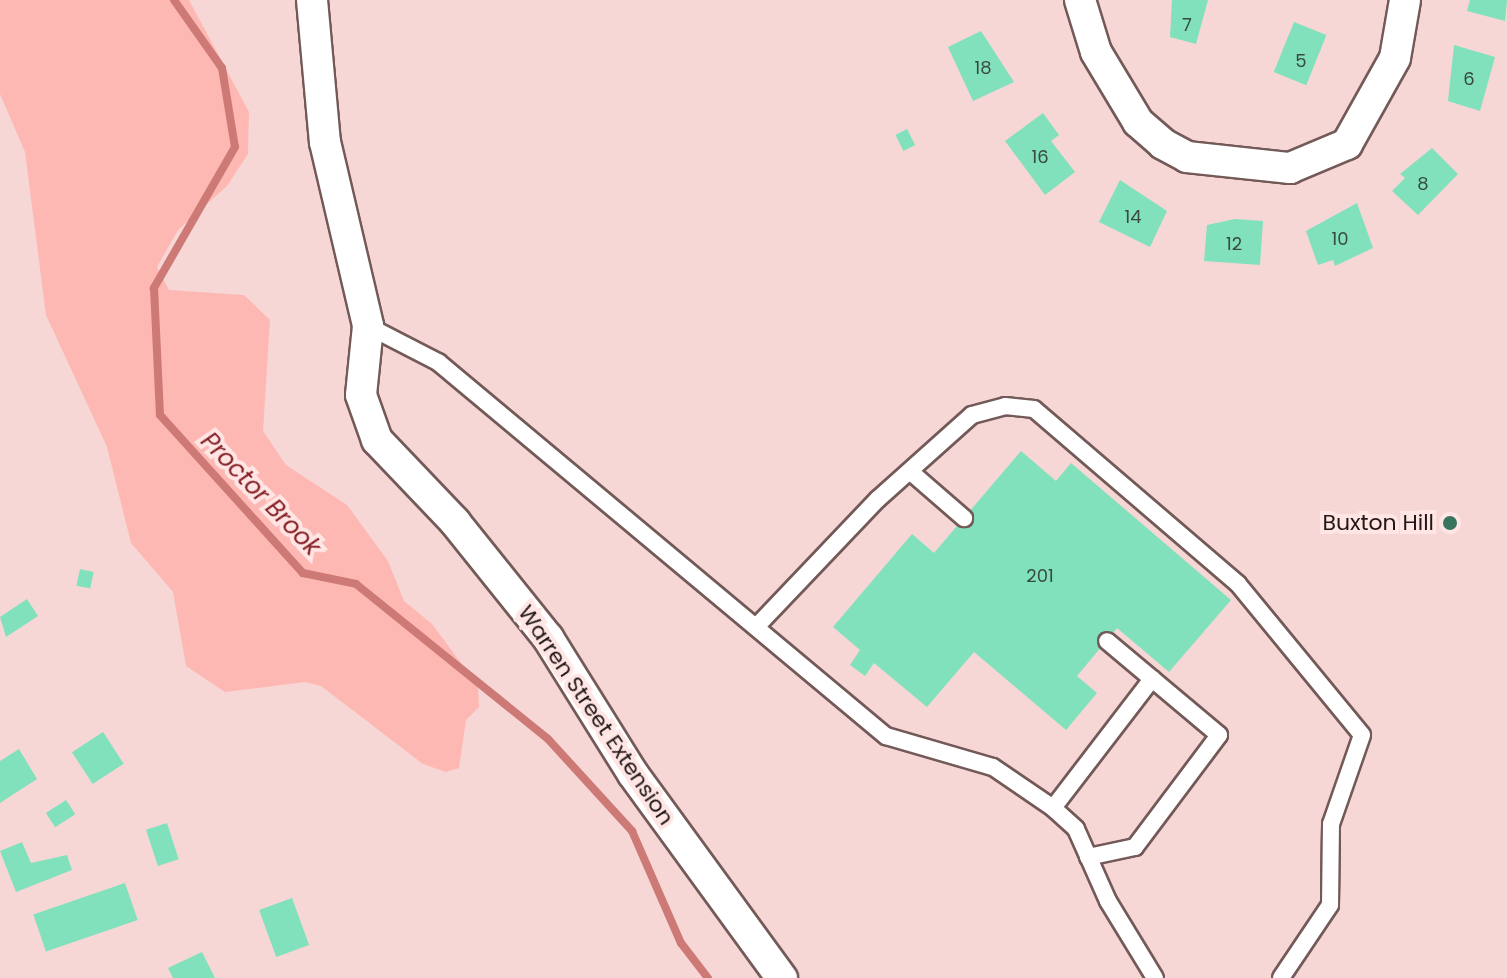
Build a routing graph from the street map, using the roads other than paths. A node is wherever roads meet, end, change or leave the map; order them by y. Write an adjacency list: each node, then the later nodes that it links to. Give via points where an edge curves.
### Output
1 (312, 0): 4 (street, Warren Street Extension, via 325,142)
2 (1080, 0): 3 (street, via 1103,66 1138,122 1163,144 1187,157 1290,168 1347,144 1395,58)
3 (1405, 0)
4 (368, 326): 7 (lane, via 438,362); 12 (street, Warren Street Extension, via 361,395 377,440 455,522 548,638 633,774)
5 (912, 473): 6 (lane); 7 (lane); 14 (lane, via 972,415 1005,406 1034,409 1238,584 1362,735 1331,824 1330,905)
6 (964, 518)
7 (756, 627): 10 (lane, via 886,736 993,767)
8 (1107, 641): 9 (lane)
9 (1152, 679): 10 (lane); 11 (lane, via 1219,735 1135,847)
10 (1053, 808): 11 (lane, via 1076,829)
11 (1088, 857): 13 (lane)
12 (782, 978)
13 (1155, 978)
14 (1281, 978)

